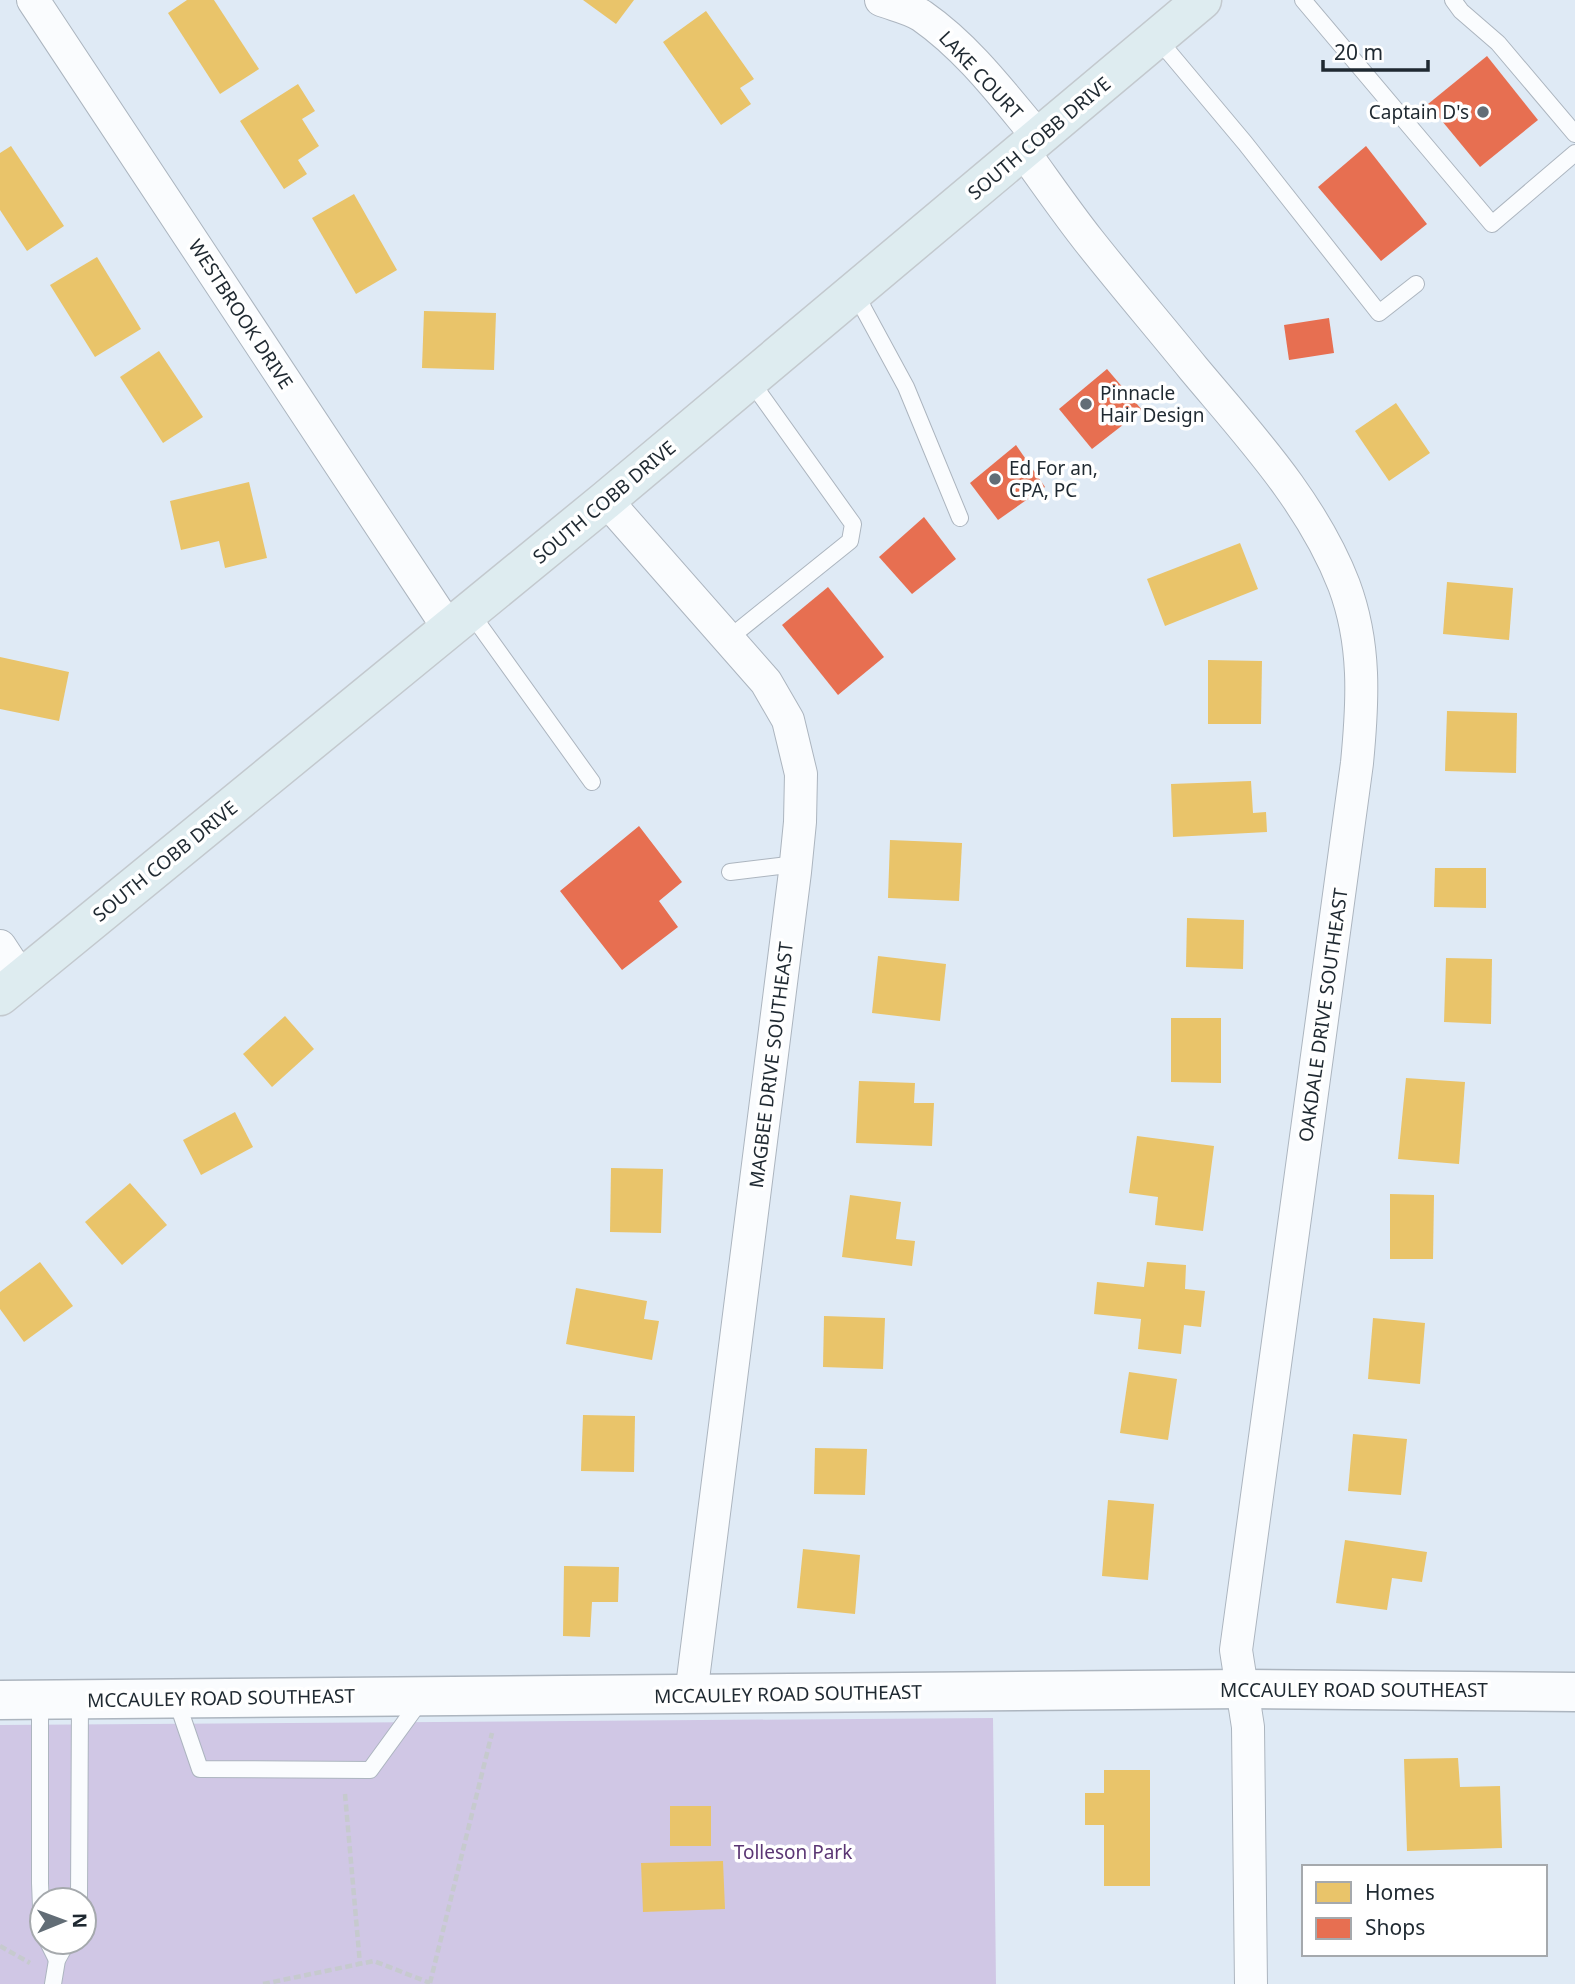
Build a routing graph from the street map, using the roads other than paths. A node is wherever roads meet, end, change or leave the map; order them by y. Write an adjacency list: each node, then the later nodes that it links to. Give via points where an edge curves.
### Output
1 (33, 0): 15 (street, WESTBROOK DRIVE)
2 (881, 0): 8 (street, LAKE COURT, via 920,14 957,45 987,76)
3 (1202, 0): 6 (main road, SOUTH COBB DRIVE)
4 (1303, 0): 9 (lane, via 1492,224)
5 (1453, 0): 7 (lane, via 1499,43)
6 (1157, 38): 8 (main road, SOUTH COBB DRIVE); 10 (lane, via 1379,313)
7 (1575, 134)
8 (1030, 145): 11 (main road, SOUTH COBB DRIVE); 22 (street, OAKDALE DRIVE SOUTHEAST, via 1088,239 1307,511 1344,586 1358,636 1363,674 1357,763 1237,1650)
9 (1575, 153)
10 (1416, 284)
11 (855, 293): 12 (main road, SOUTH COBB DRIVE); 14 (lane, via 906,387)
12 (750, 380): 13 (main road, SOUTH COBB DRIVE); 16 (lane, via 853,524 850,541)
13 (606, 500): 15 (main road, SOUTH COBB DRIVE); 16 (street, MAGBEE DRIVE SOUTHEAST)
14 (960, 518)
15 (459, 620): 17 (lane); 21 (main road, SOUTH COBB DRIVE)
16 (728, 639): 18 (street, MAGBEE DRIVE SOUTHEAST, via 766,682 788,720 801,774)
17 (592, 782)
18 (796, 864): 19 (lane); 24 (street, MAGBEE DRIVE SOUTHEAST)
19 (730, 872)
20 (0, 946): 21 (street)
21 (10, 987)
22 (1242, 1689): 23 (street, MCCAULEY ROAD SOUTHEAST); 24 (street, MCCAULEY ROAD SOUTHEAST); 36 (street, OAKDALE DRIVE SOUTHEAST, via 1248,1727)
23 (1575, 1692)
24 (691, 1695): 25 (street, MCCAULEY ROAD SOUTHEAST)
25 (423, 1697): 26 (street, MCCAULEY ROAD SOUTHEAST); 26 (lane, via 370,1770 200,1769)
26 (176, 1699): 29 (street, MCCAULEY ROAD SOUTHEAST)
27 (0, 1700): 28 (street, MCCAULEY ROAD SOUTHEAST)
28 (40, 1700): 29 (street, MCCAULEY ROAD SOUTHEAST); 30 (lane)
29 (80, 1700): 31 (lane)
30 (40, 1886)
31 (79, 1886)
32 (55, 1956): 34 (lane)
33 (59, 1956): 34 (lane)
34 (57, 1960): 35 (lane)
35 (53, 1984)
36 (1251, 1984)

